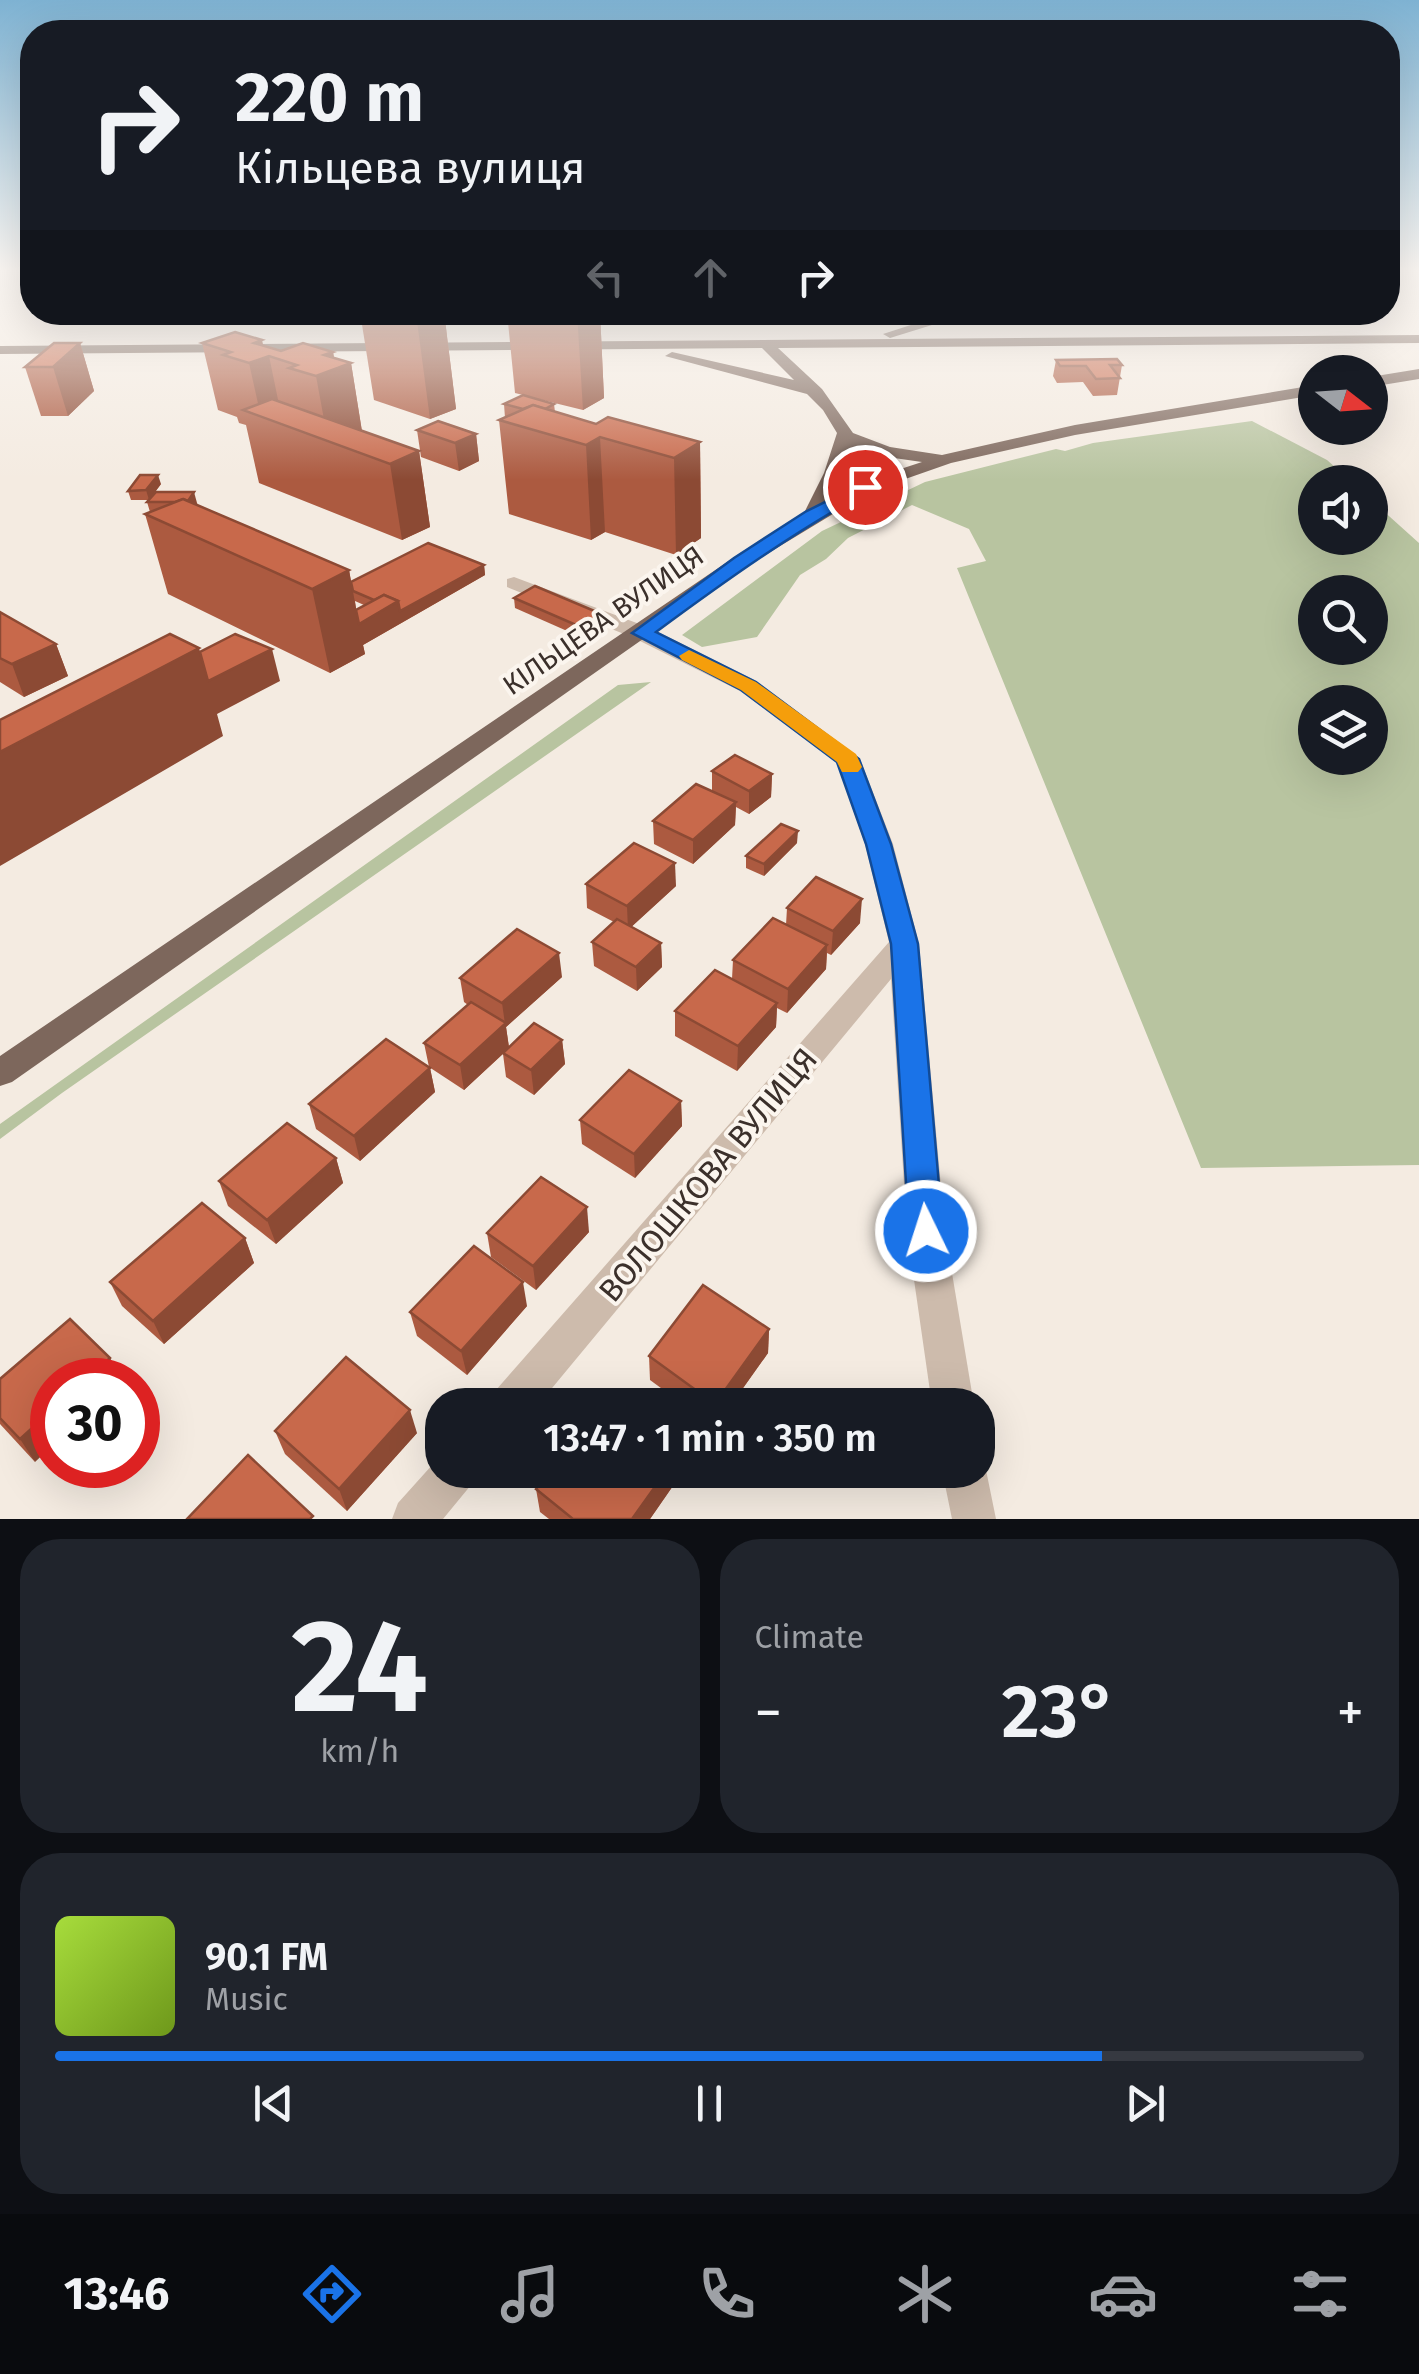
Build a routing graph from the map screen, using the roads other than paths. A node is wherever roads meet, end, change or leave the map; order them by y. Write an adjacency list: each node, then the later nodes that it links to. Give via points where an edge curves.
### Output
1 (877, 338): 4 (main road)
2 (1419, 339): 4 (main road)
3 (766, 344): 4 (main road); 5 (main road); 9 (main road)
4 (856, 344)
5 (610, 345): 6 (main road); 9 (main road, via 740,369)
6 (0, 350)
7 (1419, 374): 8 (main road)
8 (1388, 379)
9 (817, 392): 11 (main road)
10 (1298, 393): 12 (main road, КІЛЬЦЕВА ВУЛИЦЯ)
11 (844, 436): 12 (main road, via 887,452); 13 (main road); 14 (main road)
12 (946, 458): 13 (main road, КІЛЬЦЕВА ВУЛИЦЯ)
13 (865, 487): 14 (main road, КІЛЬЦЕВА ВУЛИЦЯ)
14 (811, 516): 16 (main road, КІЛЬЦЕВА ВУЛИЦЯ)
15 (514, 583): 16 (street)
16 (642, 633): 17 (street, via 748,686 848,759); 18 (main road, КІЛЬЦЕВА ВУЛИЦЯ)
17 (904, 944): 19 (street, ВОЛОШКОВА ВУЛИЦЯ); 20 (street, via 926,1231)
18 (0, 1073)
19 (525, 1388)
20 (951, 1388)
21 (441, 1488): 23 (street)
22 (968, 1488): 24 (street)
23 (414, 1519)
24 (974, 1519)

